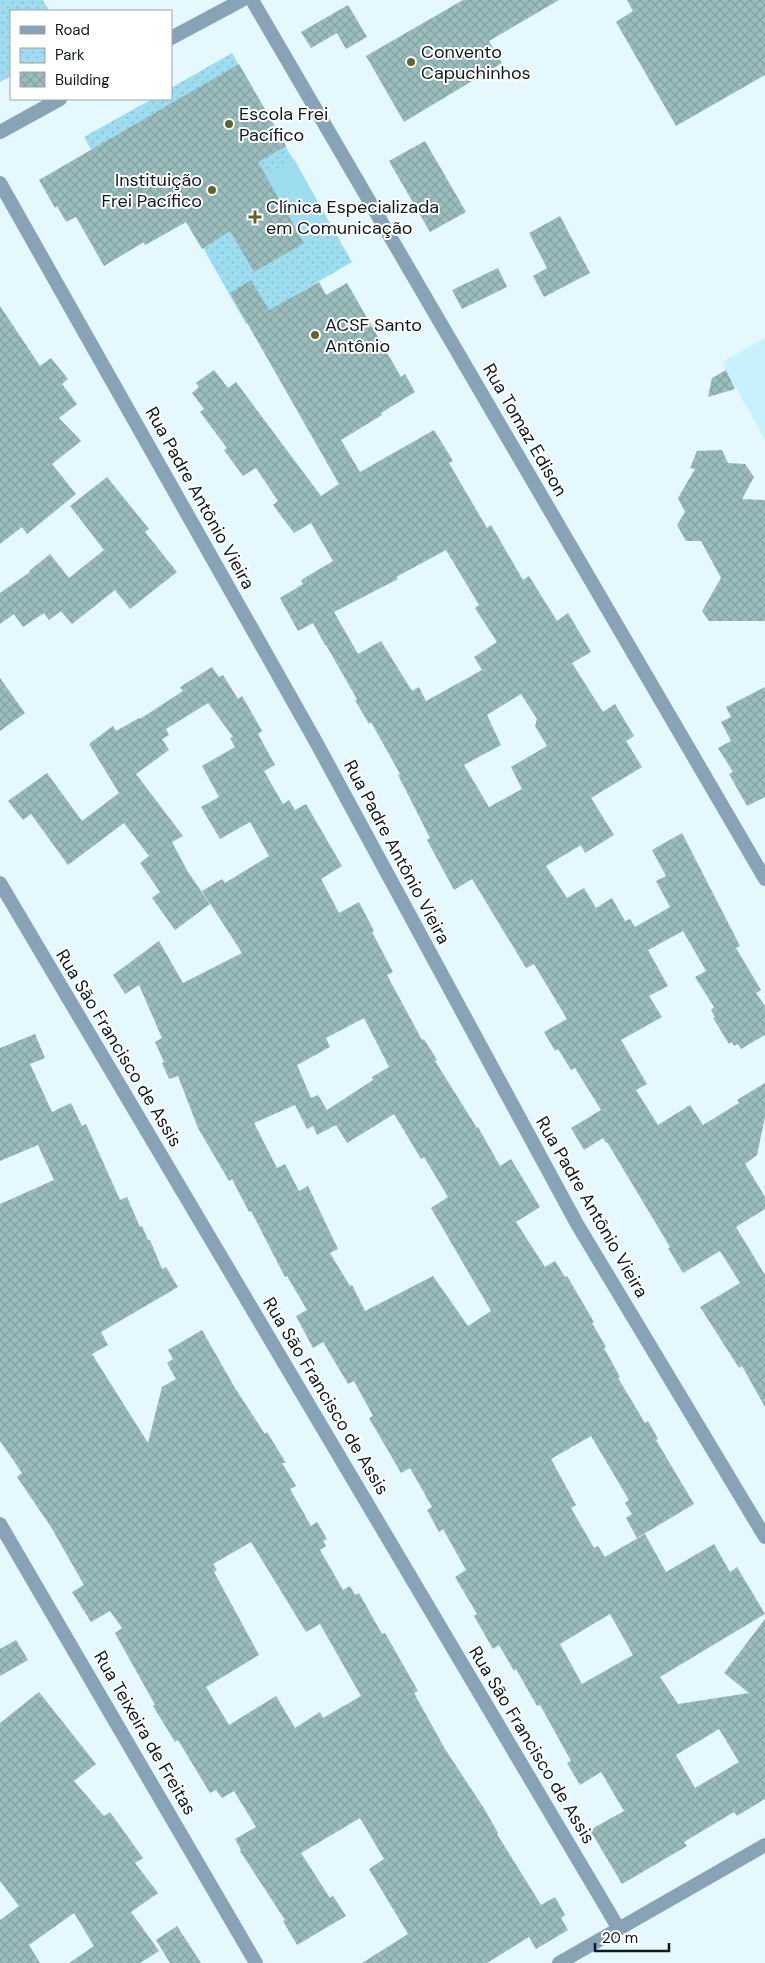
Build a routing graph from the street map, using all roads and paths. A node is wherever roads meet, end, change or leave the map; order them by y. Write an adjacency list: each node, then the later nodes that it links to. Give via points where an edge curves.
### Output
1 (242, 0): 3 (street)
2 (252, 0): 7 (street, Rua Tomaz Edison)
3 (172, 37)
4 (58, 100): 5 (street)
5 (0, 132)
6 (0, 182): 10 (street, Rua Padre Antônio Vieira, via 316,742 577,1224)
7 (765, 878)
8 (0, 883): 12 (street, Rua São Francisco de Assis)
9 (0, 1524): 13 (street, Rua Teixeira de Freitas)
10 (765, 1538)
11 (765, 1845): 12 (street)
12 (619, 1929): 14 (street)
13 (256, 1963)
14 (559, 1963)

